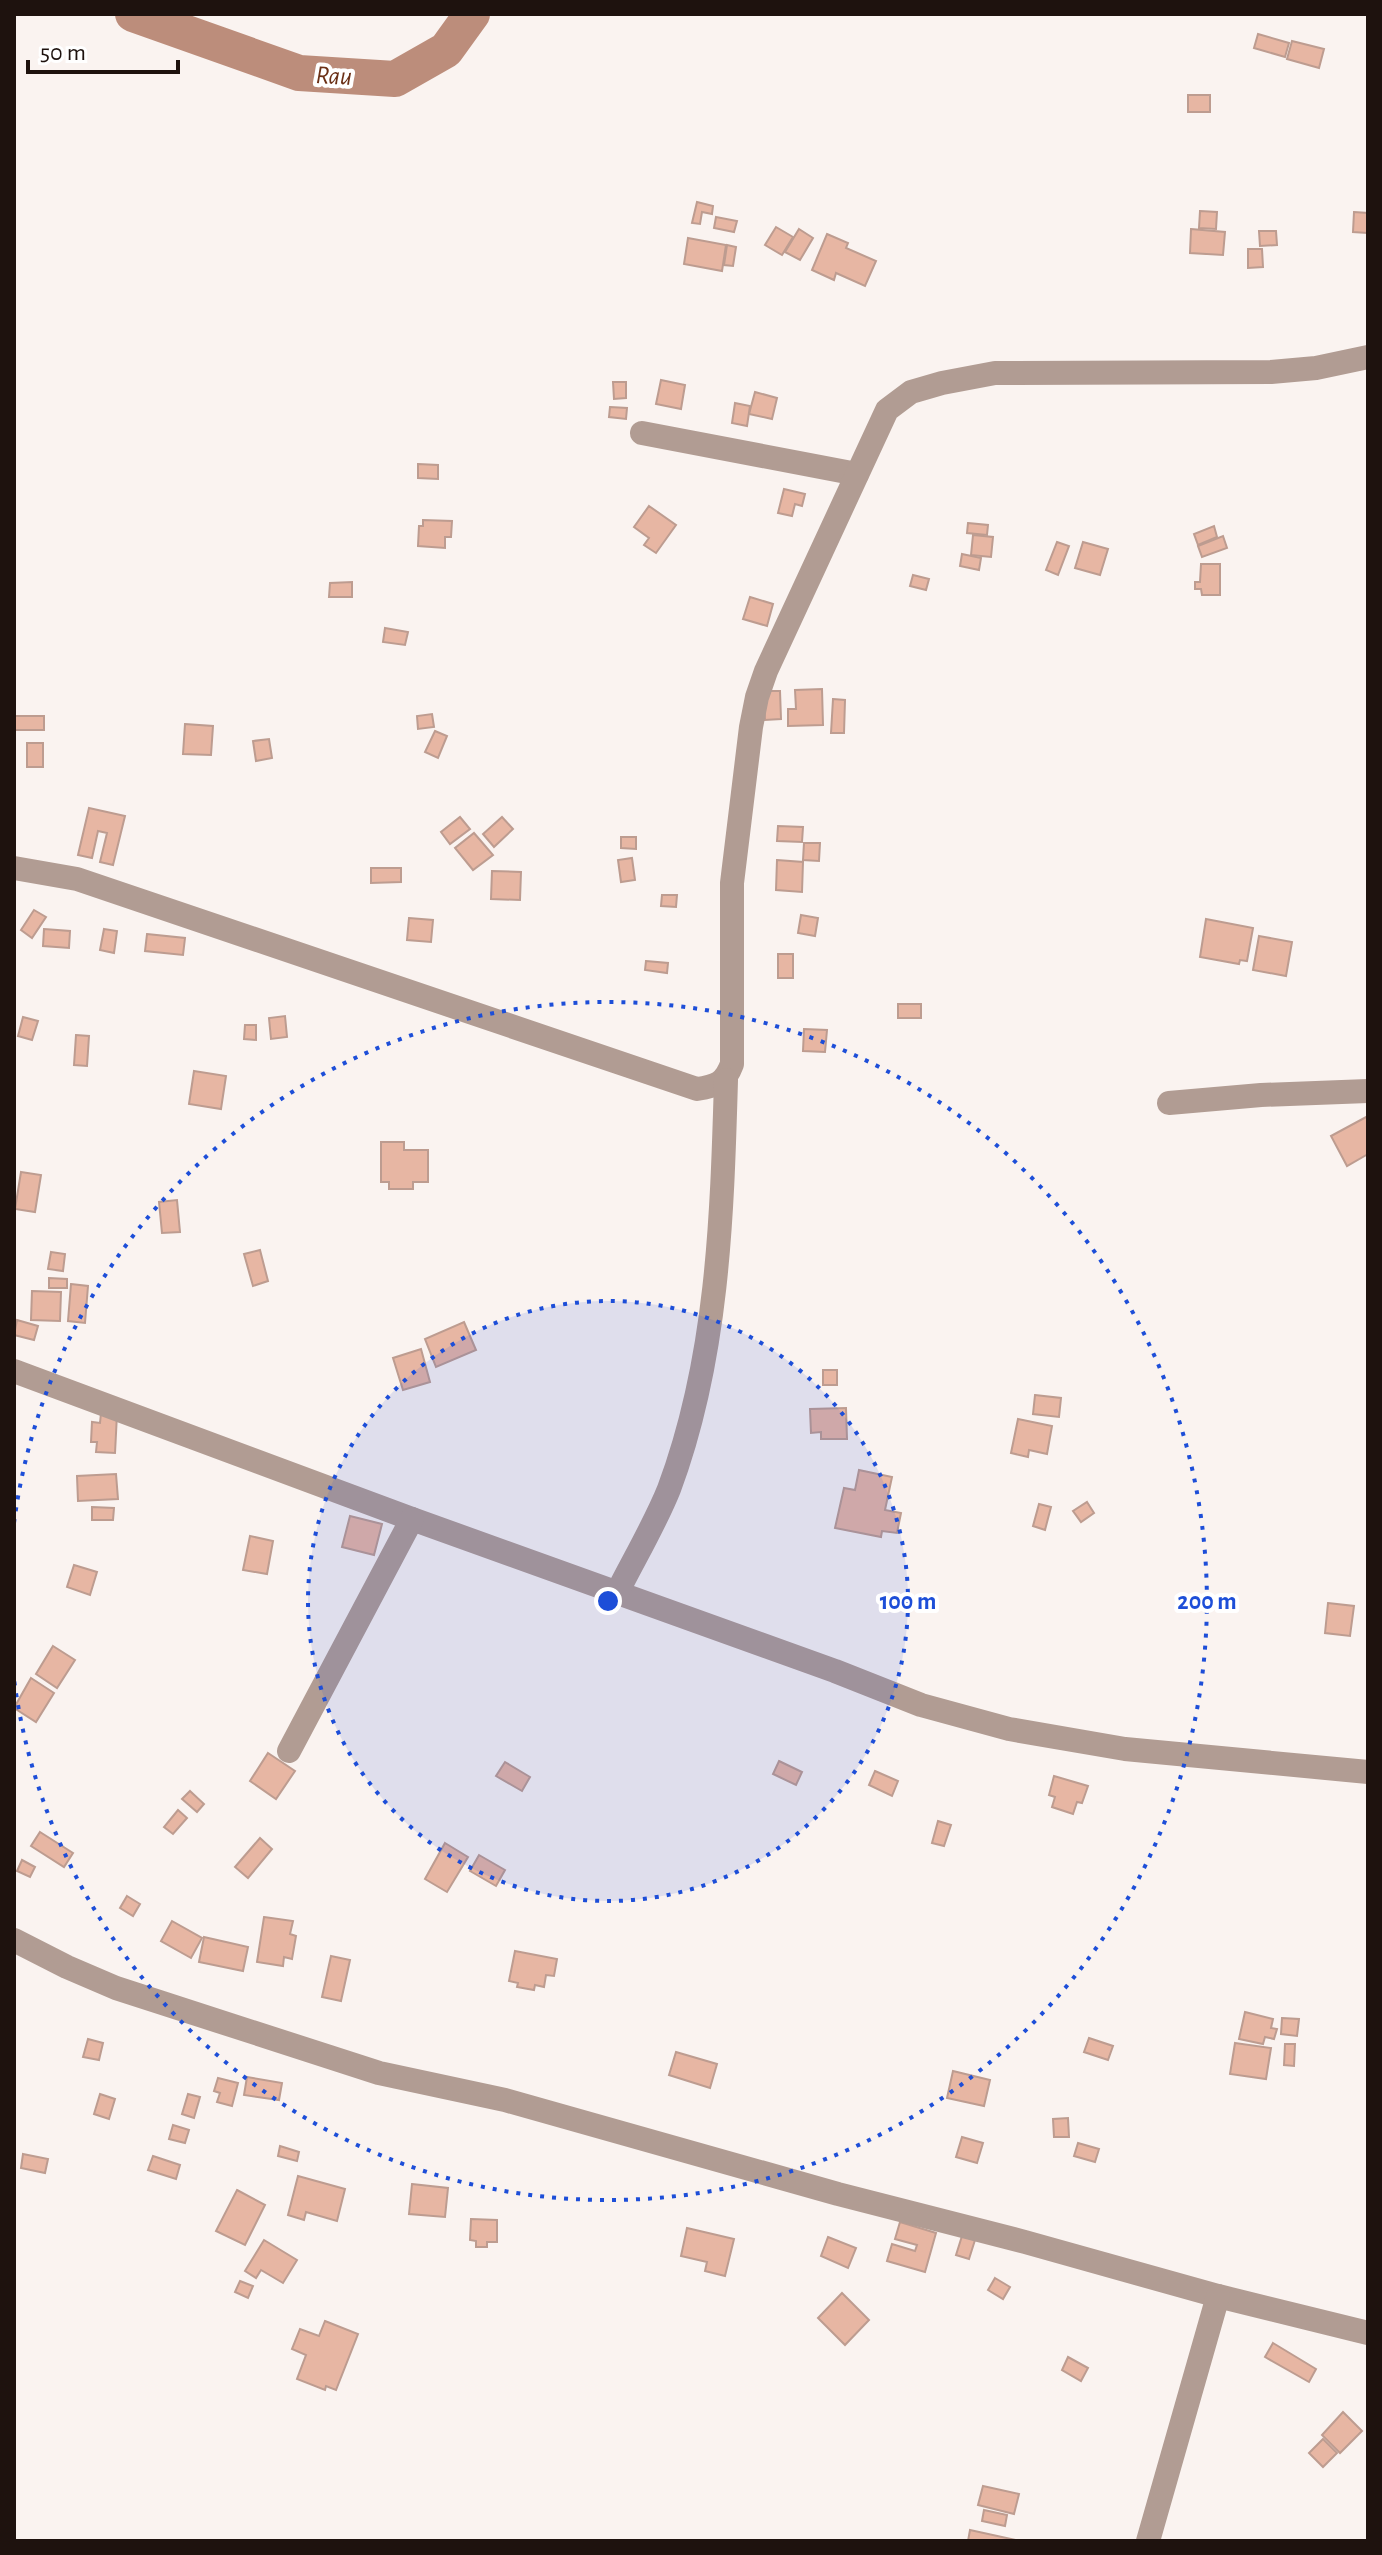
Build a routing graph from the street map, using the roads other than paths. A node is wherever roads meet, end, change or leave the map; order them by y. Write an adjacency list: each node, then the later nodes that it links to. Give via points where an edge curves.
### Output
1 (1368, 357): 3 (street, via 1271,372 995,373 942,383 911,392 887,410)
2 (642, 433): 3 (street)
3 (857, 474): 5 (street, via 757,697 732,883 732,1064)
4 (14, 868): 5 (street, via 77,879 697,1089)
5 (726, 1080): 10 (street, via 722,1219 709,1335 688,1432 668,1491)
6 (1368, 1091): 7 (street)
7 (1169, 1103)
8 (14, 1371): 9 (street)
9 (412, 1519): 10 (street); 11 (street)
10 (617, 1593): 12 (street, via 921,1705 1009,1729 1125,1749)
11 (289, 1751)
12 (1368, 1772)
13 (14, 1940): 14 (street, via 116,1988 379,2073 505,2100)
14 (1218, 2296): 15 (street); 16 (street)
15 (1368, 2333)
16 (1148, 2541)

